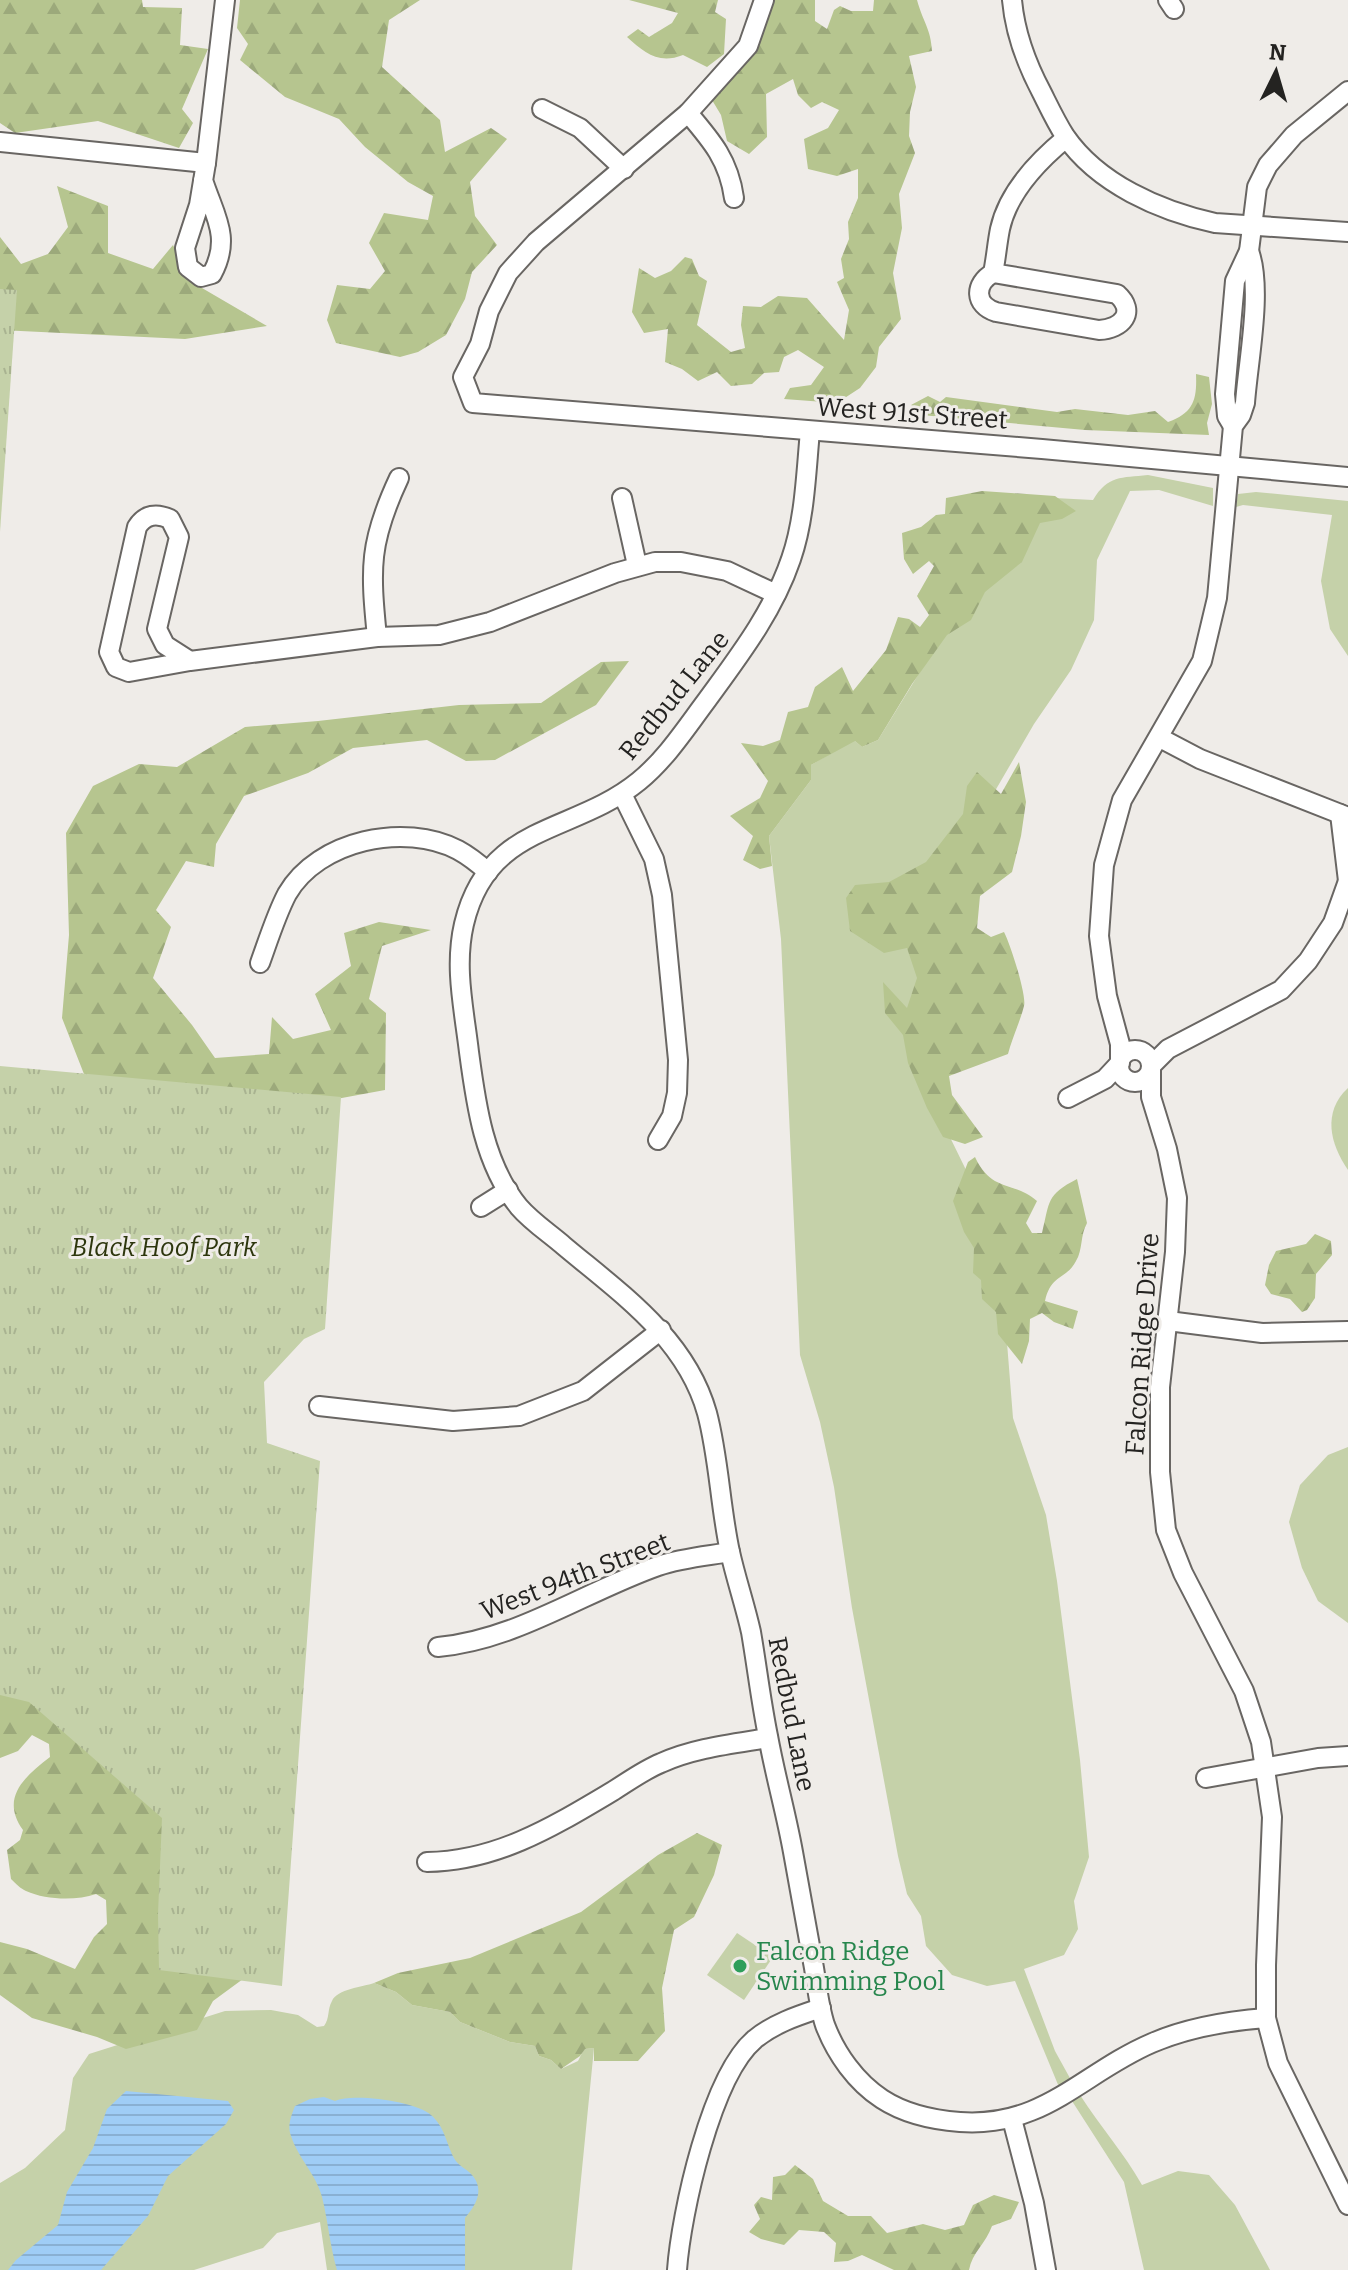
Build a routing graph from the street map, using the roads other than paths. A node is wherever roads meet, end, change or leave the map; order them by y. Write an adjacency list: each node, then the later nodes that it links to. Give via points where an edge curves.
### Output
1 (225, 0): 8 (street, via 205,171)
2 (764, 0): 6 (street, via 748,46)
3 (1012, 0): 7 (street, via 1019,42)
4 (1348, 91): 11 (street, via 1294,135 1268,165 1257,187)
5 (542, 109): 9 (street, via 580,128)
6 (688, 113): 9 (street); 10 (street, via 731,175)
7 (1066, 138): 11 (street, via 1104,175 1161,207 1215,223); 13 (street, via 1035,167 1010,204 1000,227)
8 (0, 142)
9 (624, 169): 14 (street, West 91st Street, via 536,242 508,273 463,377 473,403)
10 (734, 198)
11 (1251, 224): 12 (street); 15 (street, via 1255,285 1245,403 1233,426)
12 (1348, 232)
13 (993, 273): 13 (street, via 978,292 987,309 1099,330 1119,327 1123,320 1124,305 1117,294)
14 (810, 431): 15 (street, West 91st Street); 20 (street, Redbud Lane, via 793,554)
15 (1229, 466): 16 (street, West 91st Street); 23 (street, via 1217,598 1202,661)
16 (1348, 477)
17 (399, 478): 21 (street, via 375,537 371,567)
18 (622, 498): 19 (street)
19 (637, 565): 20 (street, via 704,566); 21 (street, via 490,622 439,635)
20 (776, 594): 24 (street, Redbud Lane, via 748,644 683,732)
21 (377, 637): 22 (street)
22 (190, 661): 22 (street, via 129,672 111,661 137,527 153,515 170,519 179,537 157,621 159,636)
23 (1160, 738): 25 (street); 29 (street, via 1122,800 1104,865 1099,936)
24 (622, 794): 26 (street, Redbud Lane, via 534,833); 34 (street, via 654,859 662,895 678,1060 672,1116)
25 (1344, 816): 27 (street)
26 (488, 872): 28 (street, via 458,849 412,836 365,840 342,849 323,859 288,892); 35 (street, Redbud Lane, via 466,917 459,971 479,1121)
27 (1348, 881): 30 (street, via 1333,923 1281,990)
28 (260, 963)
29 (1116, 1023): 30 (street); 31 (street)
30 (1145, 1059): 31 (street, via 1127,1052); 31 (street, via 1146,1078); 32 (street, Falcon Ridge Drive)
31 (1124, 1070): 32 (street); 33 (street)
32 (1151, 1097): 37 (street, Falcon Ridge Drive, via 1177,1198)
33 (1068, 1098)
34 (658, 1140)
35 (508, 1190): 36 (street); 38 (street, Redbud Lane, via 526,1213)
36 (481, 1207)
37 (1168, 1321): 39 (street, via 1262,1333); 45 (street, Falcon Ridge Drive, via 1158,1436 1166,1530 1244,1691)
38 (661, 1330): 40 (street, via 583,1391 519,1416 453,1421); 41 (street, Redbud Lane, via 705,1406)
39 (1348, 1331)
40 (319, 1406)
41 (730, 1552): 42 (street, West 94th Street, via 659,1566 496,1635); 43 (street, Redbud Lane, via 750,1627)
42 (438, 1647)
43 (768, 1738): 47 (street, via 659,1763 546,1831 509,1847 454,1862); 48 (street, Redbud Lane)
44 (1348, 1756): 45 (street)
45 (1267, 1768): 46 (street); 49 (street, Falcon Ridge Drive, via 1272,1829)
46 (1206, 1778)
47 (427, 1862)
48 (821, 2008): 50 (street, Redbud Lane, via 839,2054 884,2100 946,2121); 52 (street, via 786,2019 753,2040 727,2081 694,2171)
49 (1266, 2018): 50 (street, Redbud Lane, via 1217,2023 1154,2042); 51 (street, Falcon Ridge Drive, via 1278,2063)
50 (1012, 2119): 53 (street)
51 (1348, 2205)
52 (677, 2270)
53 (1046, 2270)

